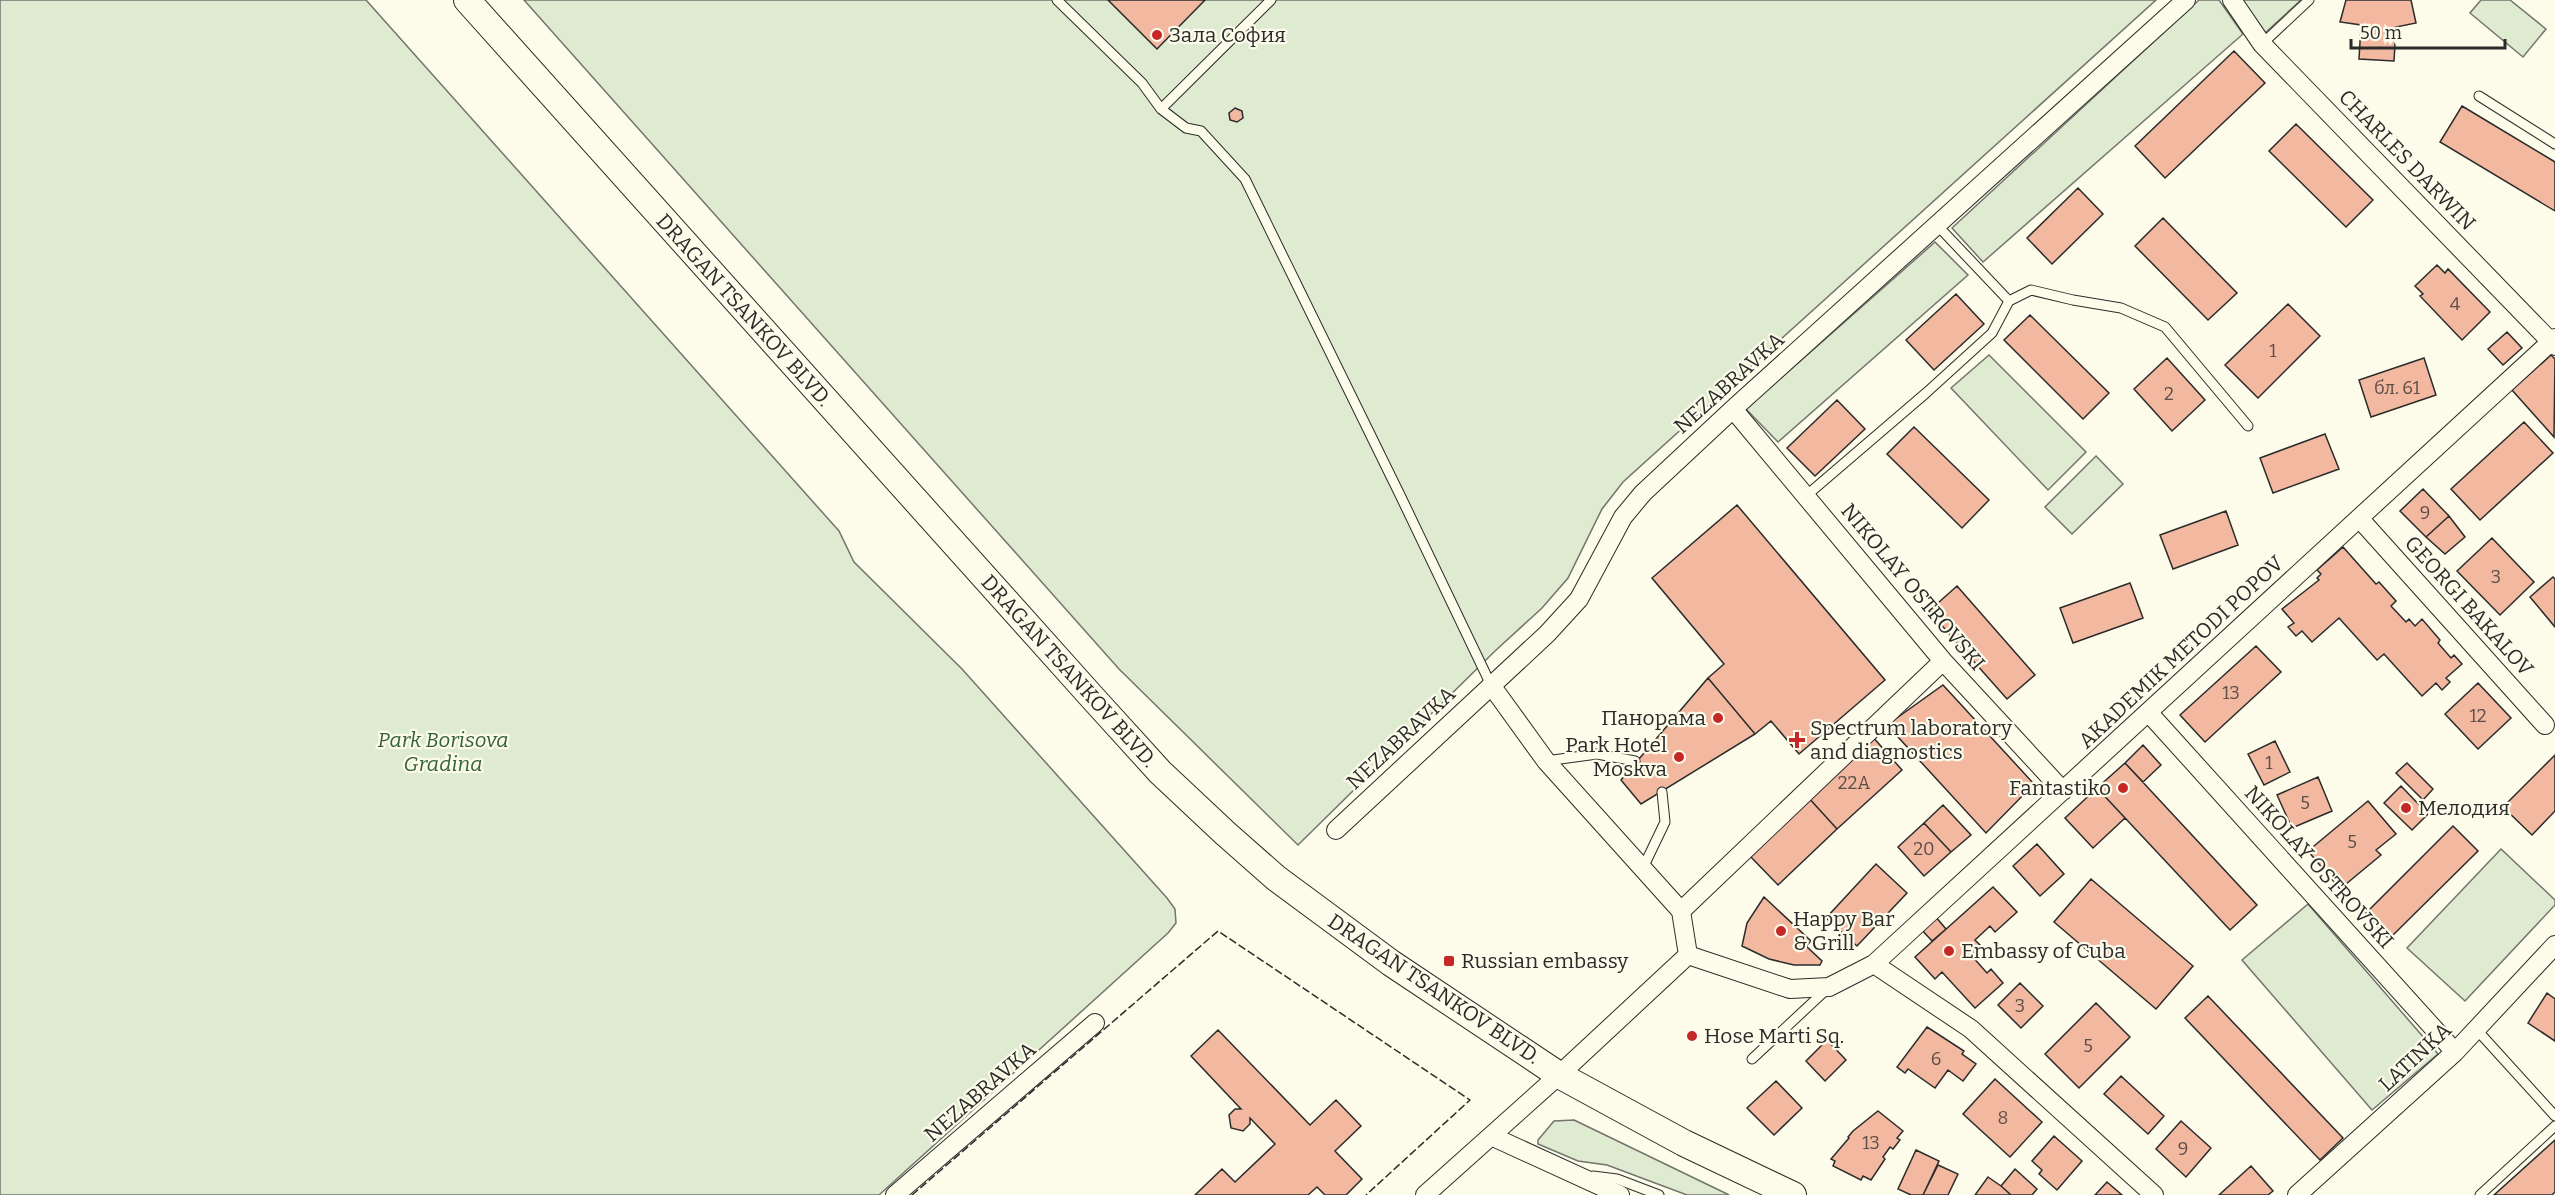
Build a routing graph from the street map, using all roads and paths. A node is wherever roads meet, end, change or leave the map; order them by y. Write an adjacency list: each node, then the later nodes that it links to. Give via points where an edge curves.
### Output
1 (467, 0): 37 (main road, DRAGAN TSANKOV BLVD., via 1160,772 1276,878 1390,963)
2 (1057, 0): 9 (lane, via 1142,83)
3 (1271, 0): 9 (lane)
4 (2186, 0): 11 (street, NEZABRAVKA)
5 (2232, 0): 7 (street, CHARLES DARWIN)
6 (2308, 0): 7 (lane)
7 (2262, 44): 13 (street, CHARLES DARWIN)
8 (2479, 96): 10 (lane)
9 (1161, 109): 19 (lane, via 1186,128 1201,131 1245,179)
10 (2555, 144)
11 (1936, 225): 12 (lane); 14 (street, NEZABRAVKA)
12 (2009, 301): 15 (lane, via 2031,290 2121,308 2165,327); 16 (lane, via 1992,333)
13 (2554, 342): 17 (street, AKADEMIK METODI POPOV)
14 (1733, 409): 16 (street, NIKOLAY OSTROVSKI); 19 (street, NEZABRAVKA, via 1643,493 1623,517 1579,599)
15 (2248, 426)
16 (1807, 495): 18 (street, NIKOLAY OSTROVSKI)
17 (2359, 518): 20 (street, AKADEMIK METODI POPOV); 21 (street, GEORGI BAKALOV)
18 (1943, 661): 24 (street, NIKOLAY OSTROVSKI); 28 (street)
19 (1491, 685): 22 (street); 26 (street, NEZABRAVKA)
20 (2148, 712): 24 (street, AKADEMIK METODI POPOV); 35 (street, NIKOLAY OSTROVSKI)
21 (2545, 725)
22 (1546, 761): 23 (lane, via 1597,754); 27 (street)
23 (1635, 761)
24 (2063, 791): 31 (street, AKADEMIK METODI POPOV)
25 (1662, 792): 27 (lane, via 1665,822)
26 (1336, 830)
27 (1642, 870): 28 (street)
28 (1681, 911): 30 (street)
29 (2555, 945): 34 (street, LATINKA)
30 (1688, 955): 32 (street, AKADEMIK METODI POPOV, via 1790,989); 37 (street)
31 (1874, 964): 32 (street, AKADEMIK METODI POPOV); 47 (street, via 1971,1029)
32 (1829, 987): 36 (lane, AKADEMIK METODI POPOV)
33 (1095, 1023): 42 (street, NEZABRAVKA)
34 (2477, 1030): 35 (street, LATINKA); 38 (lane)
35 (2455, 1052): 48 (street, LATINKA)
36 (1752, 1059)
37 (1559, 1075): 40 (street); 46 (main road, DRAGAN TSANKOV BLVD.)
38 (2555, 1116)
39 (2555, 1126): 49 (lane)
40 (1491, 1136): 41 (street); 43 (street)
41 (1574, 1174): 44 (street); 45 (lane, via 1617,1179)
42 (895, 1195)
43 (1425, 1195)
44 (1620, 1195)
45 (1659, 1195)
46 (1794, 1195)
47 (2154, 1195)
48 (2297, 1195)
49 (2480, 1195)

